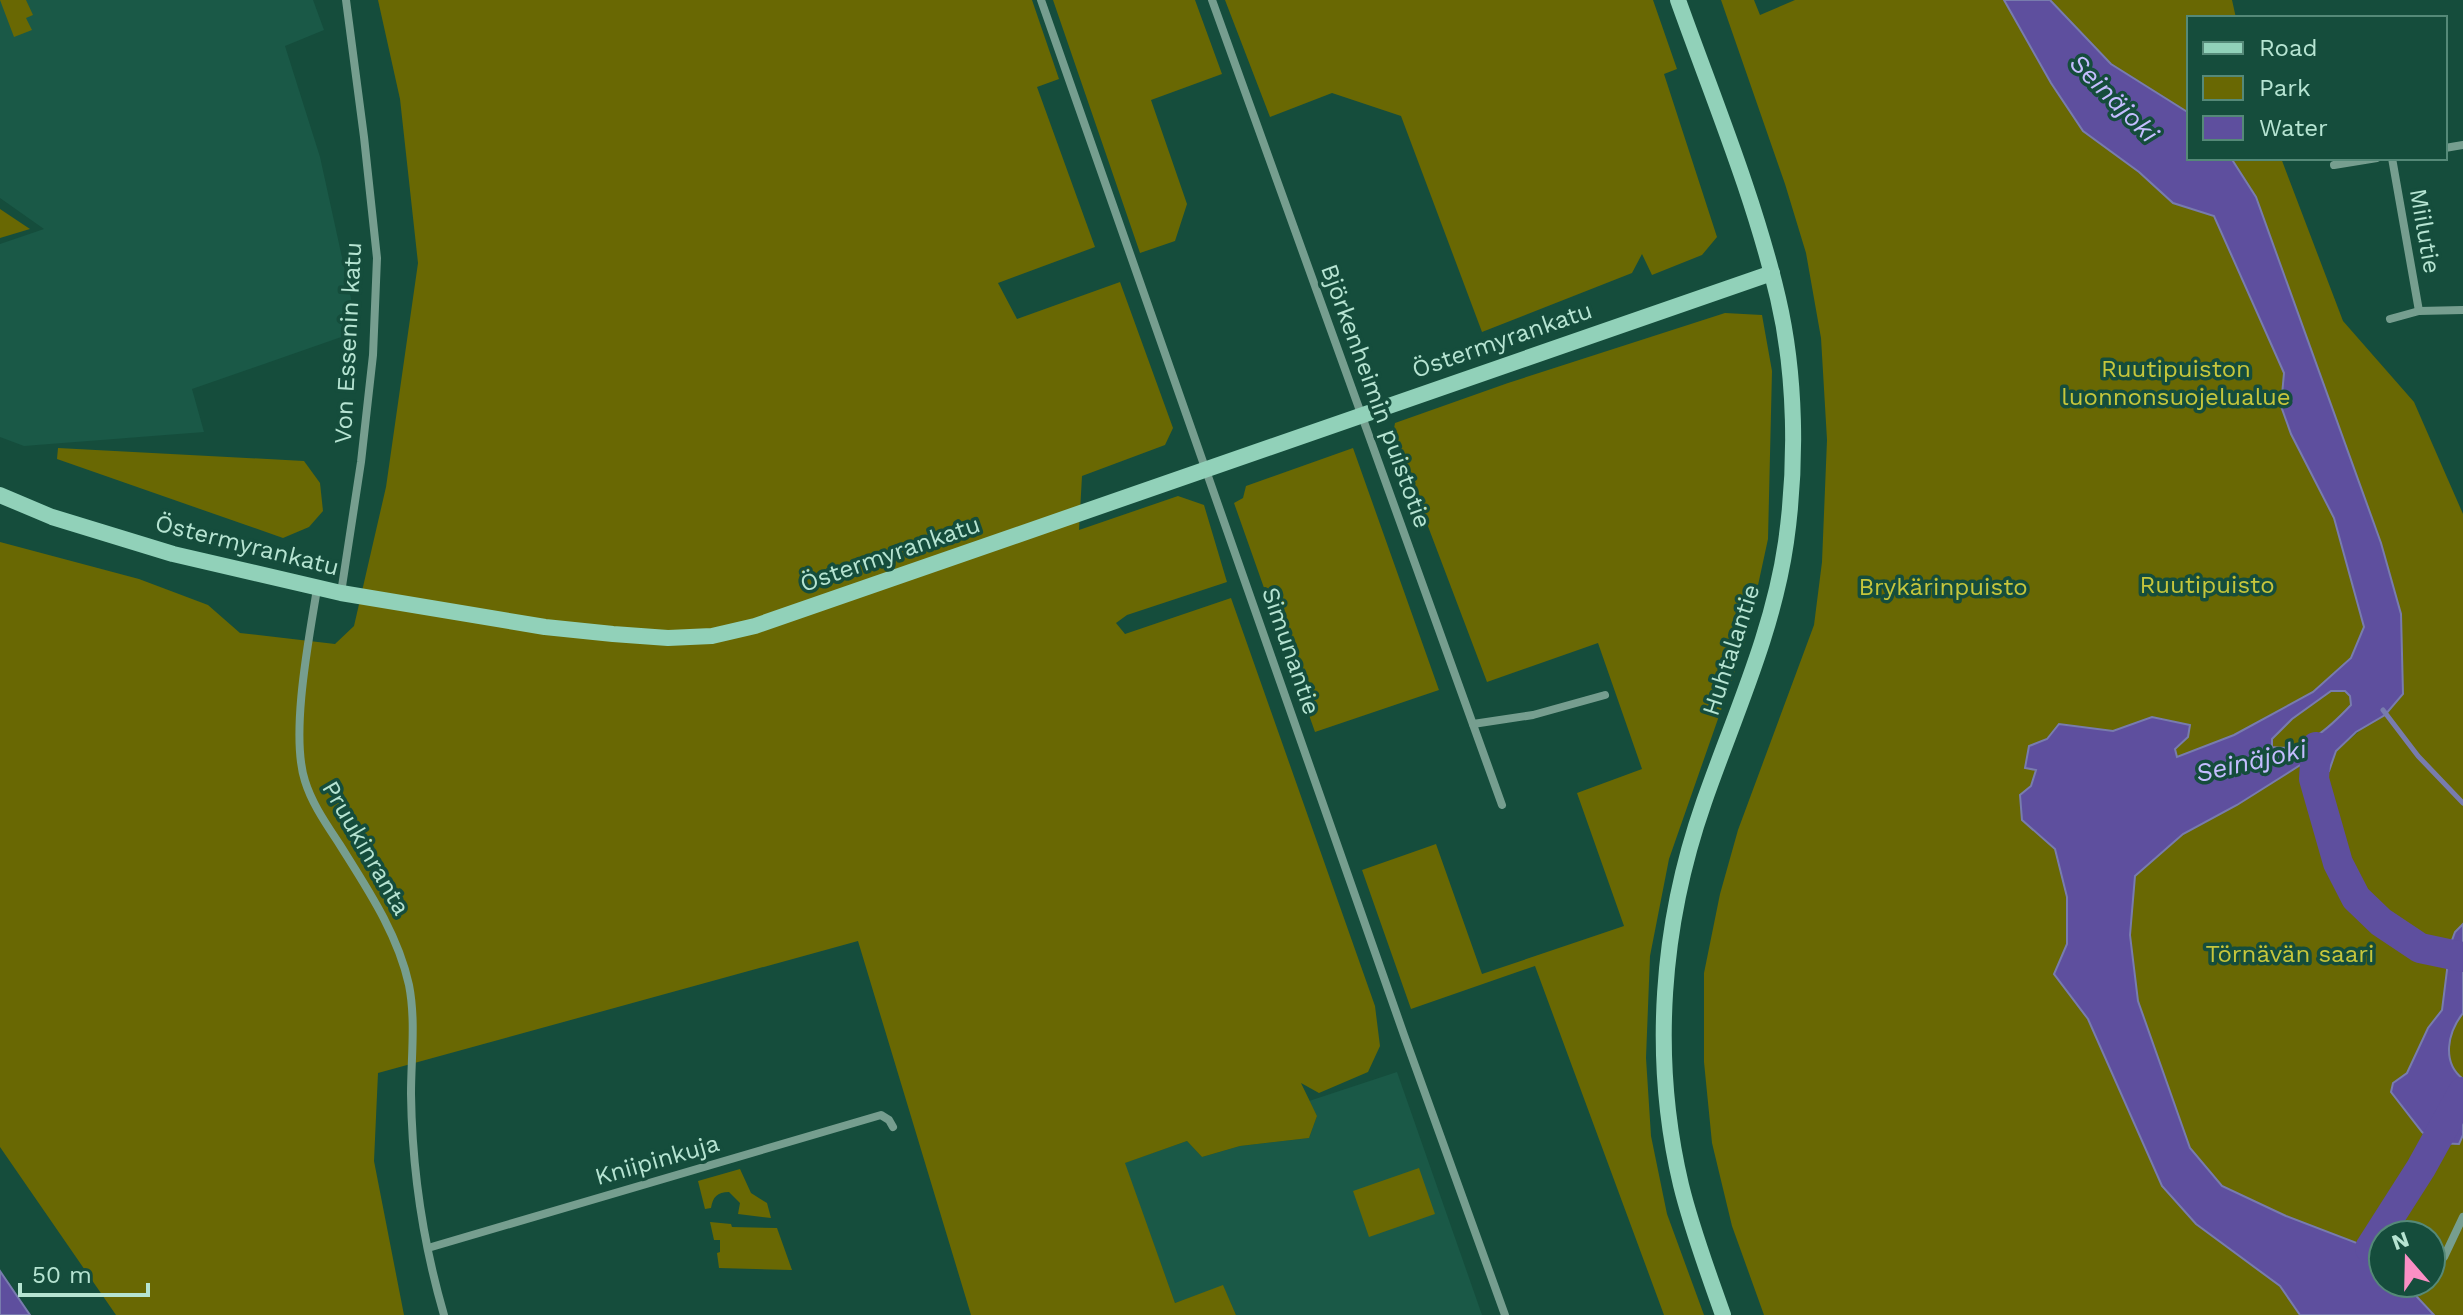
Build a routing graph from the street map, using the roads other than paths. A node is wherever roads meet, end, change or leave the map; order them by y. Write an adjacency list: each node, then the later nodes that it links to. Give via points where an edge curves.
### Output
1 (346, 0): 16 (street, Von Essenin katu, via 377,258 373,355)
2 (1041, 0): 13 (street, Simunantie)
3 (1212, 0): 12 (street, Björkenheimin puistotie)
4 (1678, 0): 8 (street, Huhtalantie)
5 (2365, 160): 7 (street)
6 (2392, 160): 10 (street, Miilutie)
7 (2334, 165)
8 (1772, 273): 12 (street, Östermyrankatu); 26 (street, Huhtalantie, via 1788,358 1792,429 1786,542 1760,651 1687,857 1665,972 1662,1033 1681,1182)
9 (2463, 310): 10 (street)
10 (2419, 311): 11 (street)
11 (2390, 319)
12 (1360, 415): 13 (street, Östermyrankatu); 18 (street, Björkenheimin puistotie)
13 (1207, 470): 16 (street, Östermyrankatu, via 755,626 712,636 668,638 545,627); 25 (street, Simunantie)
14 (0, 495): 15 (street, Östermyrankatu, via 52,517 173,554)
15 (317, 589): 16 (street, Östermyrankatu); 22 (street, Pruukinranta, via 299,736 304,781 371,894 394,939 408,984 416,1181)
16 (341, 593)
17 (1605, 695): 18 (street, via 1533,715)
18 (1473, 724): 19 (street, Björkenheimin puistotie)
19 (1502, 805)
20 (893, 1127): 22 (street, Kniipinkuja, via 881,1115)
21 (2463, 1217): 23 (street)
22 (428, 1248): 24 (street, Pruukinranta)
23 (2447, 1251)
24 (444, 1315)
25 (1505, 1315)
26 (1723, 1315)

